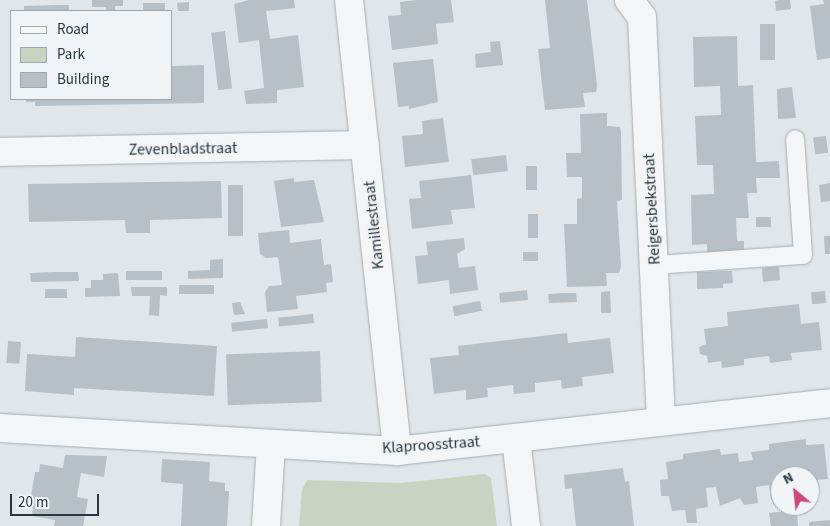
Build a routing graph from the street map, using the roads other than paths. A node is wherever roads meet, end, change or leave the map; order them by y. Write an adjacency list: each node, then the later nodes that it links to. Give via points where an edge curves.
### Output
1 (349, 0): 4 (street, Kamillestraat)
2 (635, 1): 6 (street, Reigersbekstraat, via 642,17)
3 (795, 138): 6 (lane, via 803,255)
4 (365, 146): 5 (street, Zevenbladstraat); 12 (street, Kamillestraat)
5 (0, 152)
6 (655, 265): 8 (street, Reigersbekstraat)
7 (830, 403): 8 (street, Klaproosstraat)
8 (661, 422): 10 (street, Klaproosstraat)
9 (0, 428): 11 (street, Klaproosstraat)
10 (516, 439): 12 (street, Klaproosstraat); 14 (street)
11 (271, 444): 12 (street, Klaproosstraat); 13 (street)
12 (397, 451)
13 (266, 526)
14 (526, 526)

